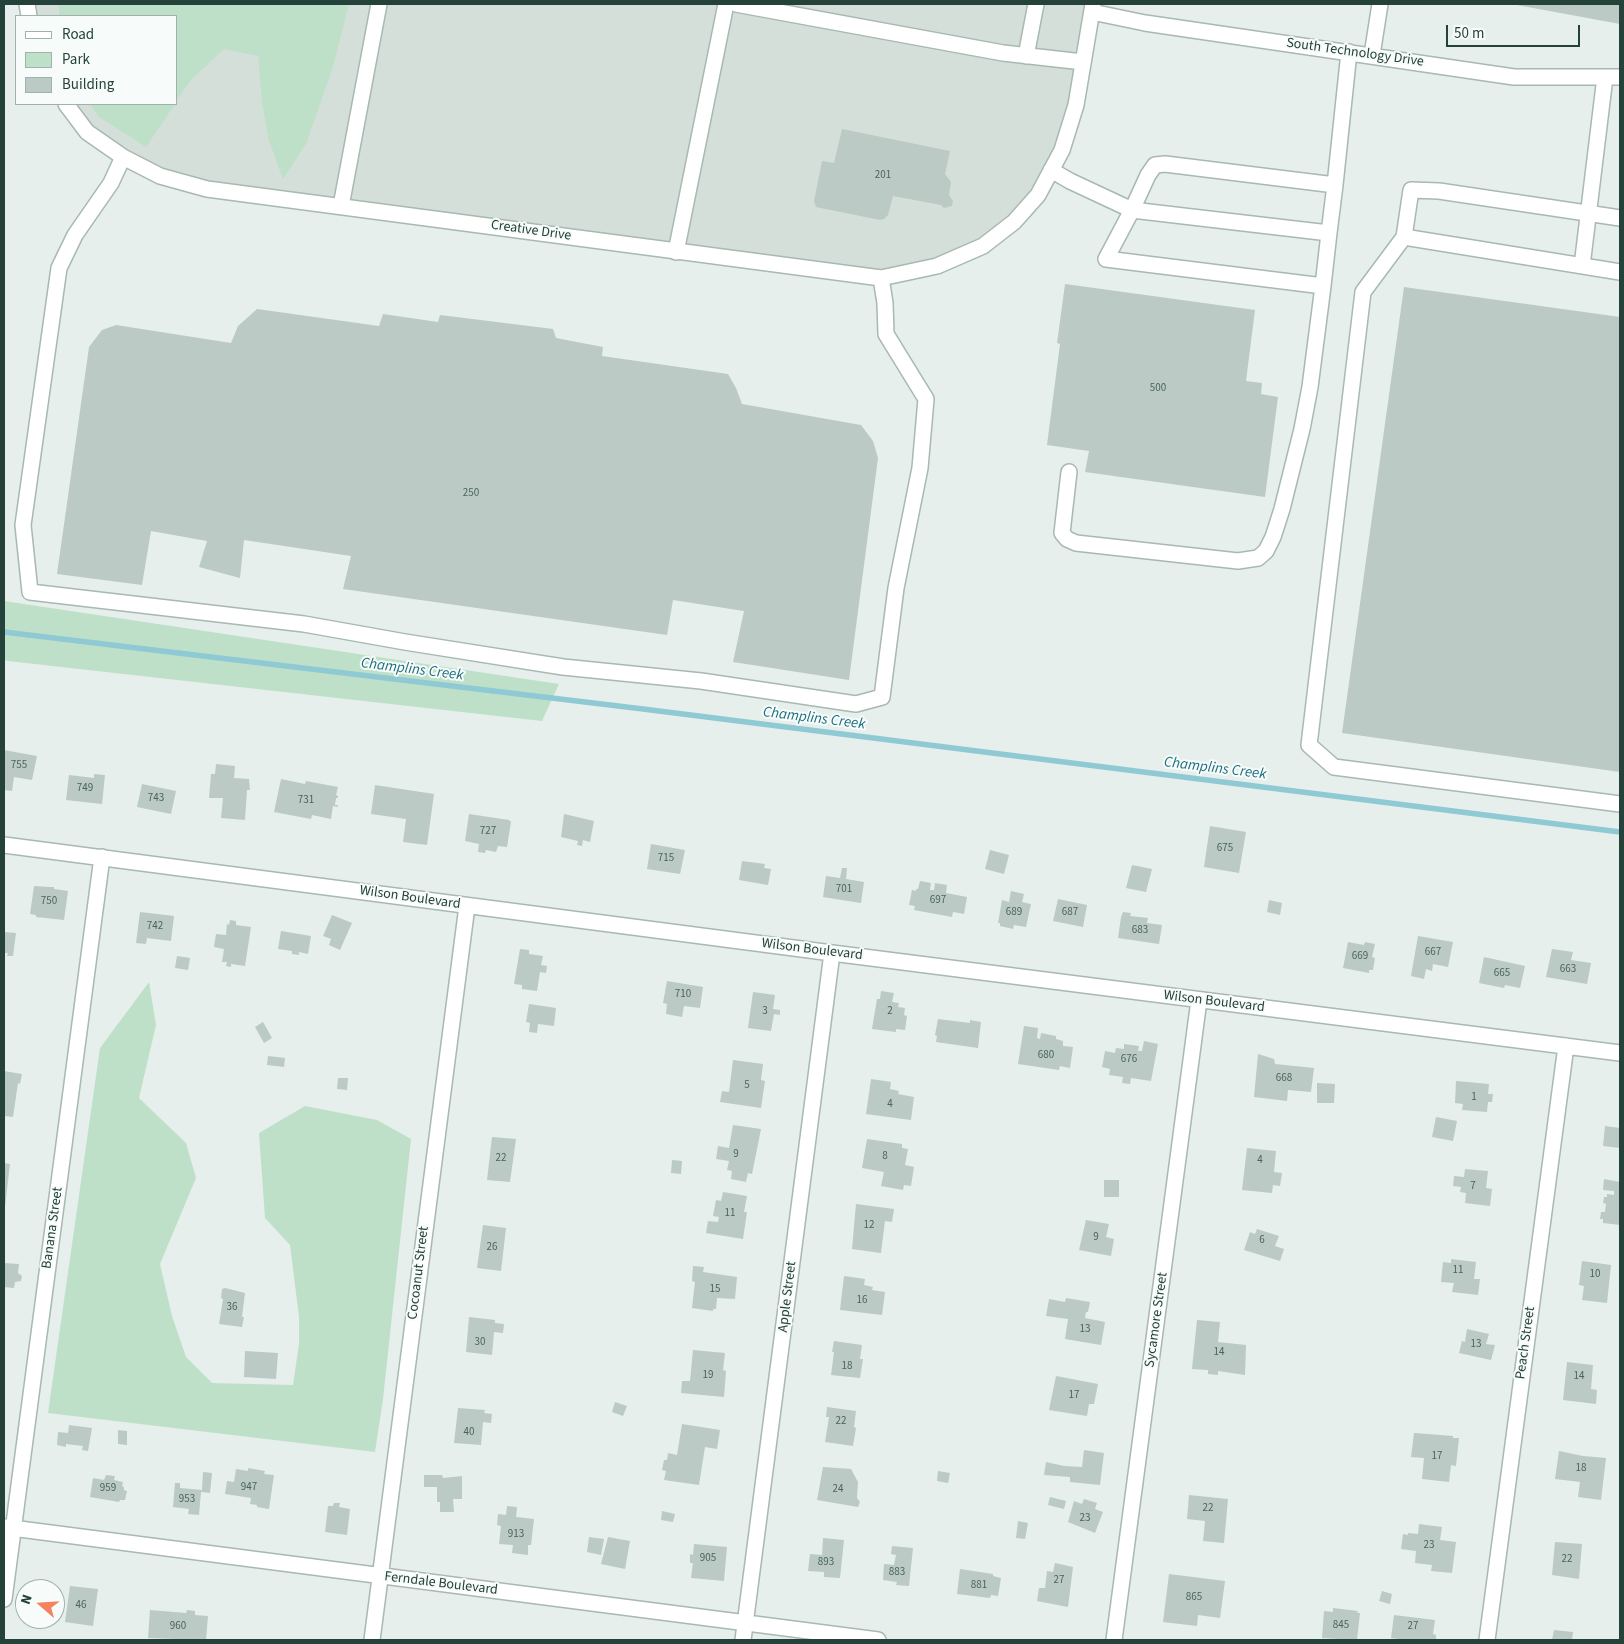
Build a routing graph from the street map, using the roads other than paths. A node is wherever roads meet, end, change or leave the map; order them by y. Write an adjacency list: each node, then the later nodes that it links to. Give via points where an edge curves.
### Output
1 (379, 4): 18 (street)
2 (726, 4): 24 (street)
3 (736, 4): 6 (street)
4 (1036, 4): 10 (street)
5 (1380, 4): 9 (street)
6 (765, 6): 10 (street)
7 (1093, 8): 8 (street, South Technology Drive, via 1145,23); 11 (street, Creative Drive)
8 (1350, 52): 9 (street, South Technology Drive); 17 (street)
9 (1372, 55): 12 (street, South Technology Drive, via 1514,77)
10 (1026, 56): 11 (street)
11 (1083, 62): 16 (street, Creative Drive, via 1076,105 1062,150)
12 (1605, 77): 13 (street, South Technology Drive); 20 (street)
13 (1620, 77)
14 (67, 105): 15 (street, Creative Drive, via 87,132)
15 (124, 157): 18 (street, Creative Drive, via 160,176 207,189); 27 (street, via 111,183 74,235 59,268 23,525 30,592 304,624 563,667 701,681 856,704 882,697 896,588 920,468 926,399 886,334)
16 (1051, 170): 19 (street); 27 (street, Creative Drive, via 1038,194 1014,222 983,246 937,266)
17 (1335, 185): 19 (street, via 1155,165); 22 (street)
18 (341, 206): 24 (street, Creative Drive)
19 (1132, 210): 22 (street); 28 (street, via 1106,259)
20 (1589, 213): 21 (street); 23 (street, via 1439,190 1411,190); 25 (street)
21 (1620, 218)
22 (1329, 233): 28 (street)
23 (1404, 237): 25 (street); 30 (street, via 1363,292 1308,745 1334,768)
24 (676, 252): 27 (street, Creative Drive)
25 (1582, 266): 26 (street)
26 (1620, 272)
27 (882, 278)
28 (1323, 286): 29 (street, via 1302,429 1273,537 1258,558 1238,561 1067,540 1062,533)
29 (1069, 472)
30 (1620, 804)
31 (4, 845): 32 (street, Wilson Boulevard)
32 (102, 857): 33 (street, Wilson Boulevard); 38 (street, Banana Street)
33 (467, 906): 34 (street, Wilson Boulevard); 39 (street, Cocoanut Street)
34 (832, 953): 35 (street, Wilson Boulevard); 41 (street, Apple Street)
35 (1199, 1000): 36 (street, Wilson Boulevard); 45 (street, Sycamore Street)
36 (1566, 1046): 37 (street, Wilson Boulevard); 46 (street, Peach Street)
37 (1620, 1053)
38 (8, 1527): 39 (street, Ferndale Boulevard); 40 (street, Banana Street)
39 (380, 1576): 41 (street, Ferndale Boulevard); 42 (street, Cocoanut Street)
40 (4, 1599)
41 (745, 1623): 43 (street, Apple Street); 44 (street, Ferndale Boulevard)
42 (372, 1640)
43 (743, 1640)
44 (878, 1640)
45 (1114, 1640)
46 (1487, 1640)

